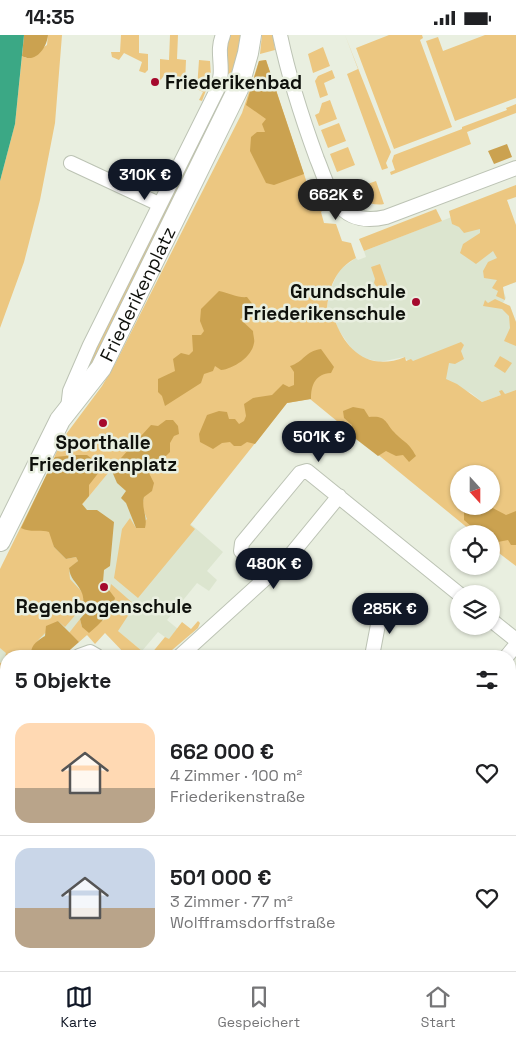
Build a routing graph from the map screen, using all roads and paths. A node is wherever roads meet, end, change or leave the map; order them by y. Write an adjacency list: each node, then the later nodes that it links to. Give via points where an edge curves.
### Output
1 (223, 35): 6 (street, via 219,47 220,81)
2 (251, 35): 7 (main road, Friederikenplatz, via 238,89 211,145 101,368)
3 (280, 35): 5 (street, via 293,88 322,171 338,204 347,212 368,220 386,217)
4 (71, 163): 6 (street)
5 (516, 168)
6 (159, 204): 7 (street, via 76,377)
7 (68, 409): 9 (main road, Friederikenplatz, via 45,446)
8 (339, 496): 10 (street, via 289,557); 10 (street, via 307,471 300,473 242,543 241,551); 11 (street)
9 (0, 541)
10 (266, 577): 15 (street)
11 (450, 587)
12 (381, 609): 16 (street)
13 (500, 627): 14 (street)
14 (516, 640)
15 (187, 650)
16 (373, 650)

